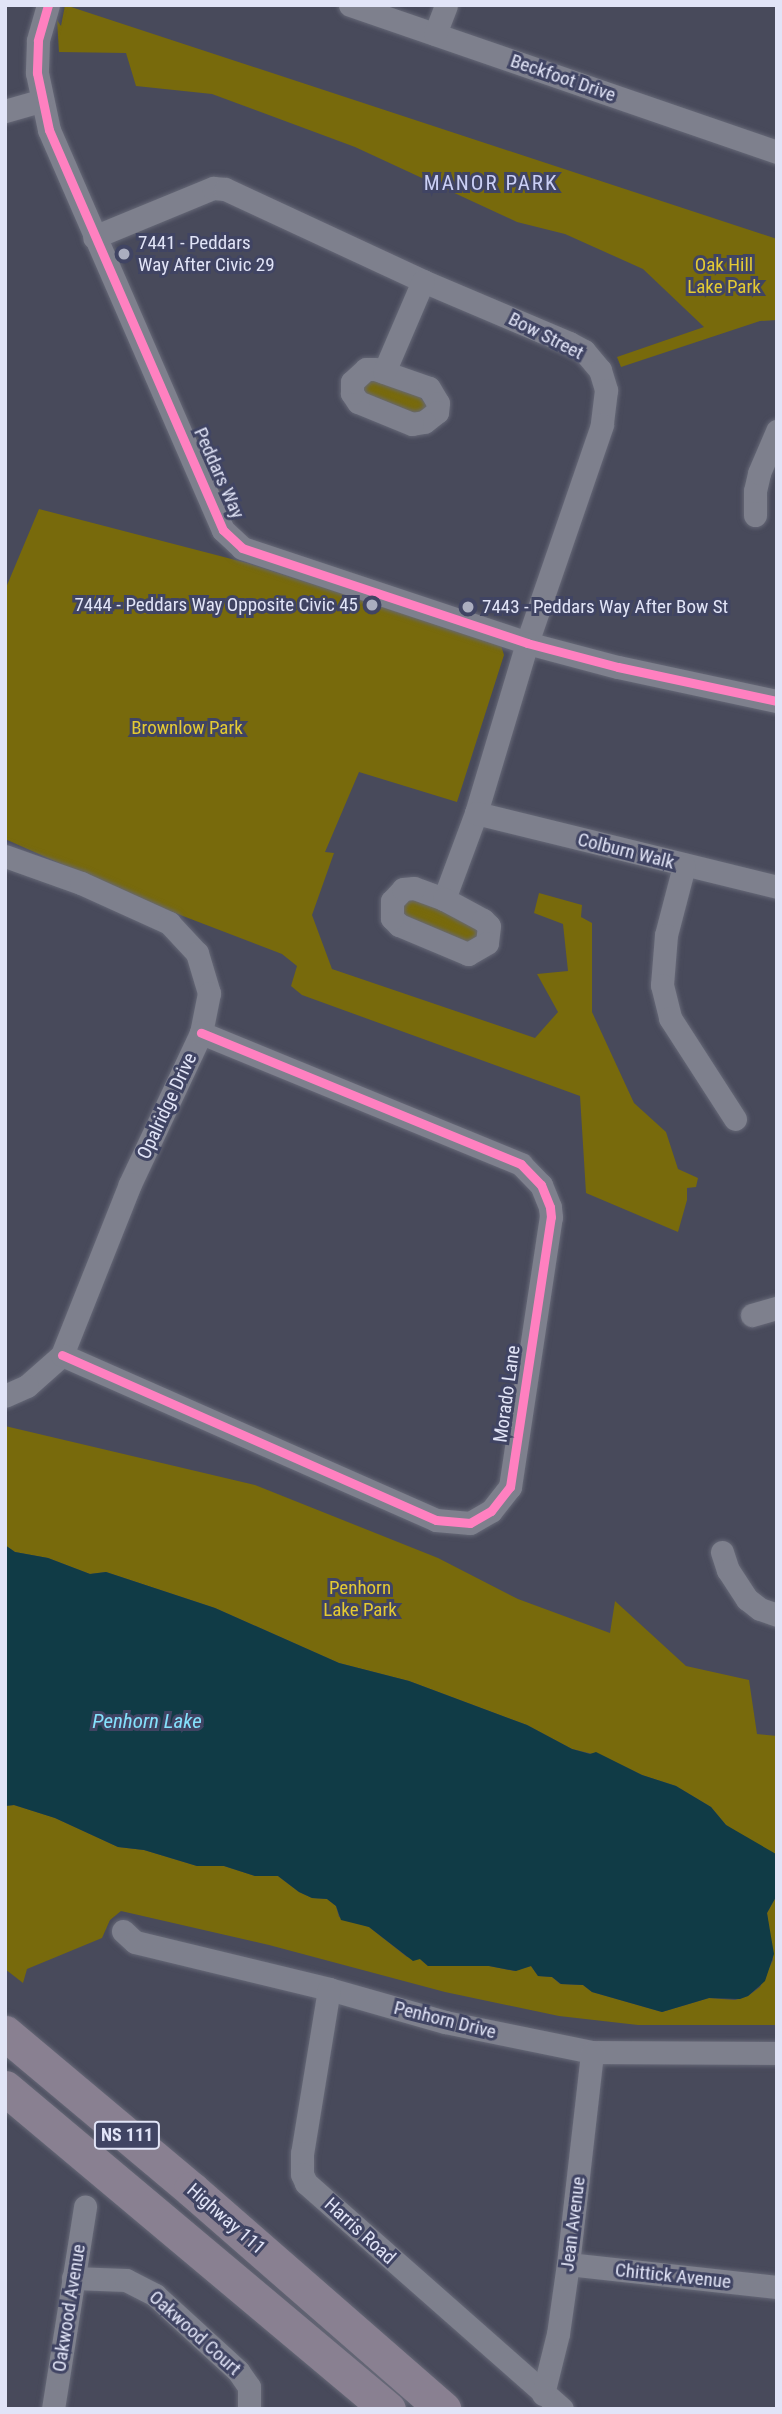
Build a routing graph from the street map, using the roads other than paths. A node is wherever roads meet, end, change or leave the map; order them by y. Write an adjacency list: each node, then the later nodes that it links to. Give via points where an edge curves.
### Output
1 (48, 5): 5 (street, Peddars Way, via 38,40)
2 (350, 5): 4 (street, Beckfoot Drive)
3 (446, 5): 4 (street)
4 (435, 34): 7 (street, Beckfoot Drive)
5 (41, 101): 6 (street); 8 (street, Peddars Way, via 48,130)
6 (5, 111)
7 (777, 152)
8 (94, 237): 9 (street, Bow Street, via 213,188 225,188); 13 (street, Peddars Way, via 223,530 242,548)
9 (423, 281): 10 (street); 13 (street, Bow Street, via 584,351 600,370 606,390 602,425)
10 (384, 372)
11 (777, 431): 12 (street, via 759,473)
12 (755, 515)
13 (527, 643): 14 (street, Peddars Way); 15 (street, Bow Street)
14 (777, 701)
15 (476, 813): 17 (street, Colburn Walk); 19 (street, Bow Street)
16 (5, 856): 20 (street, Opalridge Drive, via 81,883 178,929 197,953 208,982 208,1014)
17 (684, 866): 18 (street, Colburn Walk); 21 (street, via 662,963 666,1005)
18 (777, 887)
19 (444, 899)
20 (201, 1034): 24 (street, Opalridge Drive, via 130,1184); 24 (street, Morado Lane, via 521,1164 541,1185 551,1217 510,1487 491,1511 470,1523 436,1520)
21 (735, 1119)
22 (777, 1308): 23 (street)
23 (752, 1315)
24 (62, 1355): 25 (street, Opalridge Drive, via 27,1386)
25 (5, 1396)
26 (722, 1552): 27 (street, via 747,1599)
27 (777, 1615)
28 (122, 1931): 29 (street, Penhorn Drive, via 135,1942)
29 (329, 1989): 31 (street, Penhorn Drive, via 445,2022); 38 (street, Harris Road, via 302,2153 306,2183)
30 (5, 2032): 42 (highway, Highway 111 / NS 111)
31 (592, 2052): 32 (street, Penhorn Drive); 35 (street, Jean Avenue)
32 (777, 2053)
33 (5, 2088): 41 (highway, NS 111)
34 (85, 2207): 36 (street, Oakwood Avenue)
35 (568, 2264): 37 (street, Chittick Avenue); 38 (street, Jean Avenue)
36 (73, 2278): 39 (street, Oakwood Avenue); 40 (street, Oakwood Court, via 127,2280 155,2295 239,2371 248,2387)
37 (777, 2287)
38 (543, 2394): 43 (street, Harris Road)
39 (53, 2409)
40 (249, 2409)
41 (388, 2409)
42 (443, 2409)
43 (562, 2409)

